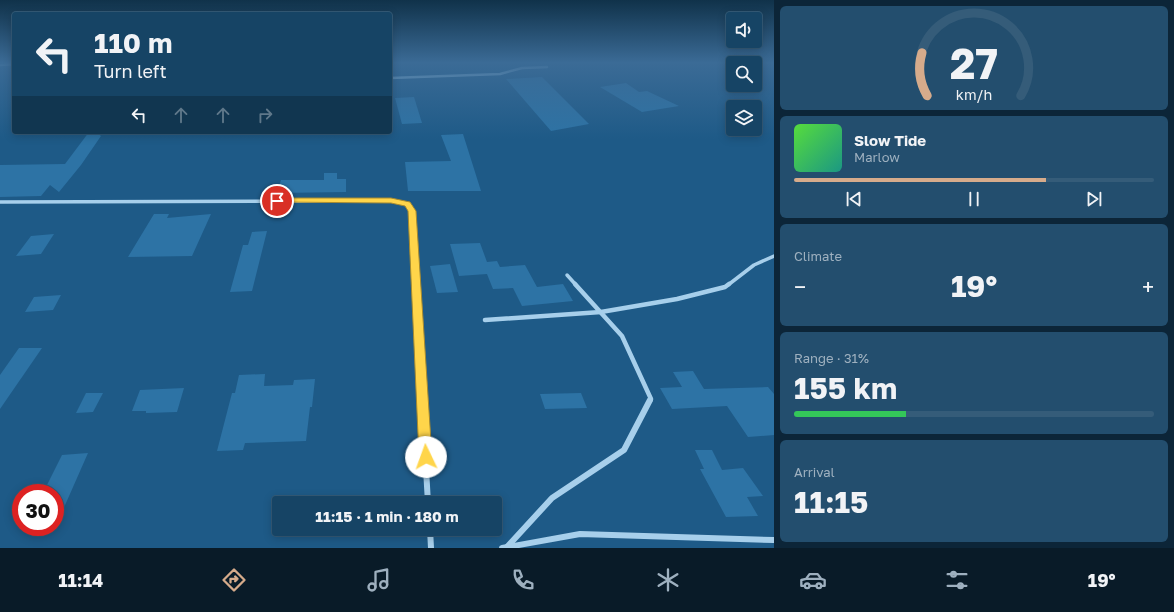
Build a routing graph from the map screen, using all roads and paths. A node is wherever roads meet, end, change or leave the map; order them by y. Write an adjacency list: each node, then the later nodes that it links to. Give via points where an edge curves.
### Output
1 (0, 202): 6 (street, via 391,201 407,204 412,211)
2 (774, 256): 4 (street, via 754,265 725,287 677,299)
3 (567, 275): 4 (street)
4 (601, 312): 5 (street); 10 (street, via 622,336 651,398 624,450 552,498)
5 (485, 320)
6 (428, 496)
7 (430, 536): 9 (street)
8 (774, 540): 10 (street, via 580,534)
9 (431, 548)
10 (505, 548)

